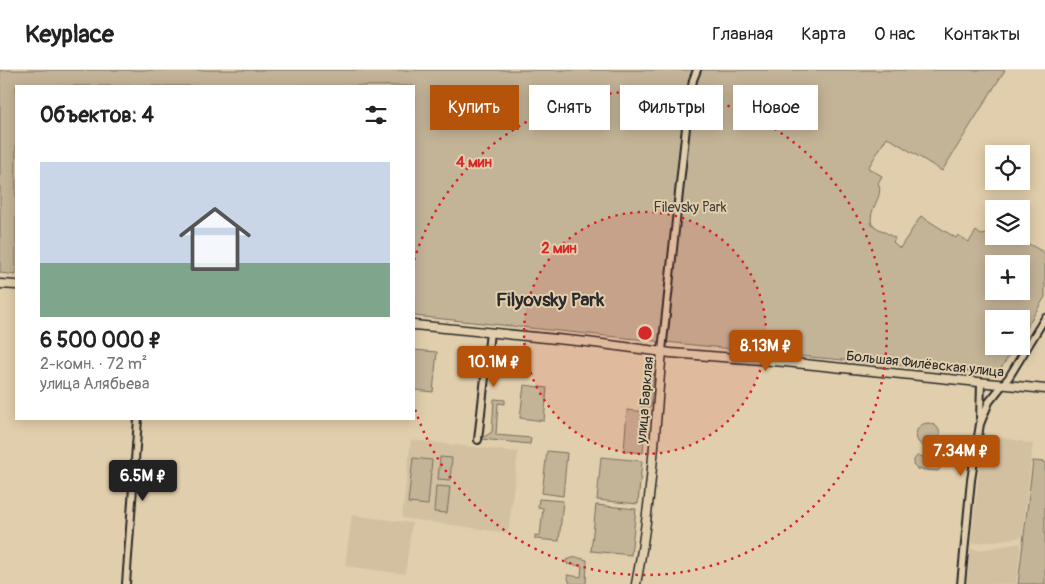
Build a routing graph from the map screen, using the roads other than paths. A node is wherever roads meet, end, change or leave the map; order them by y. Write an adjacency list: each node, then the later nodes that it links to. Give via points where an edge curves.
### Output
1 (696, 70): 7 (street, улица Барклая, via 688,109)
2 (0, 284): 3 (main road)
3 (15, 285)
4 (1045, 318): 9 (street)
5 (415, 325): 6 (main road, Большая Филёвская улица)
6 (490, 332): 7 (main road, Большая Филёвская улица); 13 (street)
7 (662, 351): 8 (main road, Большая Филёвская улица); 15 (main road, улица Барклая, via 644,543)
8 (981, 383): 9 (main road, Большая Филёвская улица); 12 (street)
9 (1002, 385): 10 (main road, Большая Филёвская улица); 12 (street, via 989,402)
10 (1045, 389)
11 (138, 420): 14 (street)
12 (980, 424): 16 (street)
13 (478, 440)
14 (126, 584)
15 (636, 584)
16 (961, 584)

